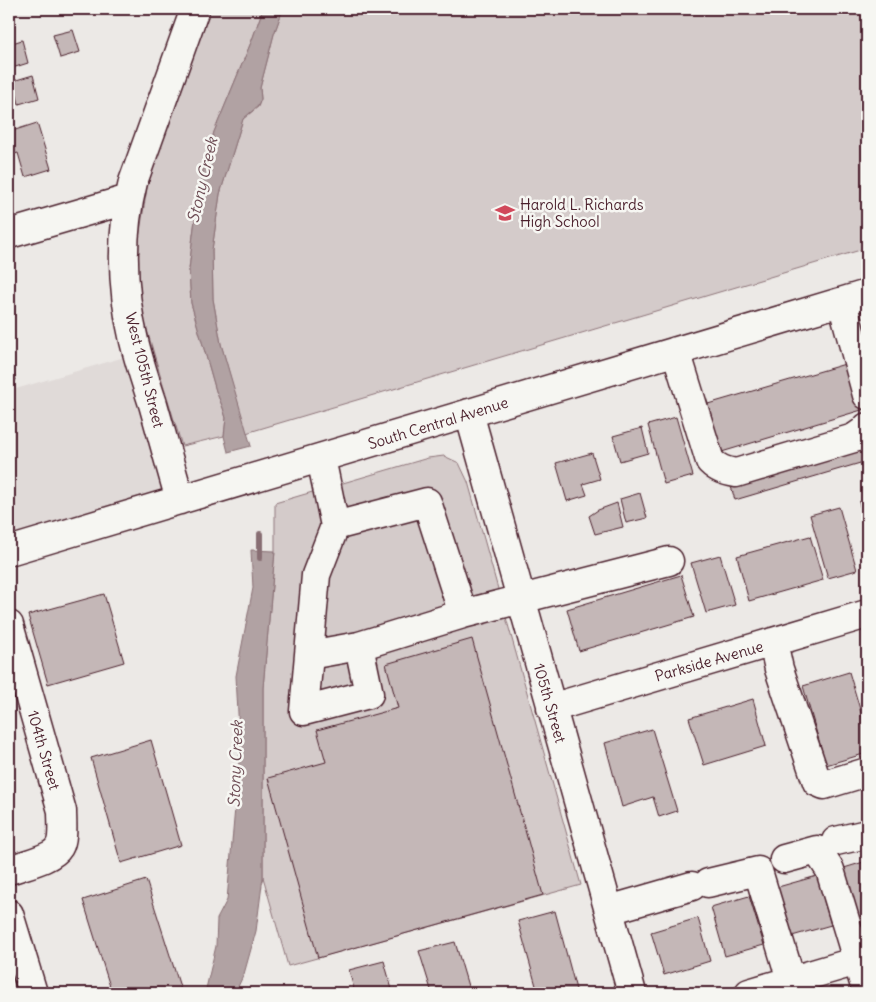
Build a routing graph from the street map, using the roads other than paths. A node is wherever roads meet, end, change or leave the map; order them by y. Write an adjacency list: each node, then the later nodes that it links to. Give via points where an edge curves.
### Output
1 (195, 9): 2 (street, West 105th Street)
2 (129, 198): 3 (street); 10 (street, West 105th Street, via 124,265 134,342)
3 (9, 234)
4 (854, 298): 5 (street, South Central Avenue); 6 (street)
5 (676, 351): 7 (street, South Central Avenue); 8 (street, via 710,461 722,470 736,473 770,463 854,438)
6 (867, 394)
7 (469, 413): 9 (street, South Central Avenue); 14 (street, 105th Street)
8 (867, 427)
9 (321, 458): 10 (street, South Central Avenue); 11 (street)
10 (180, 500): 12 (street, South Central Avenue)
11 (335, 526): 15 (street, via 426,502); 20 (street, via 316,574)
12 (9, 551)
13 (669, 561): 14 (street)
14 (521, 599): 15 (street); 21 (street, 105th Street)
15 (463, 614): 19 (street)
16 (867, 614): 18 (street, Parkside Avenue)
17 (9, 625): 26 (street, 104th Street, via 62,811 63,830 59,847 47,857)
18 (773, 642): 21 (street, Parkside Avenue); 22 (street, via 817,782 824,786)
19 (358, 646): 20 (street); 20 (street, via 369,694 304,711)
20 (309, 654)
21 (551, 708): 27 (street, 105th Street)
22 (867, 772)
23 (867, 834): 24 (street)
24 (836, 842)
25 (784, 859): 29 (street, via 817,850 830,870)
26 (9, 870)
27 (608, 910): 30 (street, via 758,871); 32 (street, 105th Street)
28 (9, 914): 31 (street)
29 (863, 960): 30 (street); 34 (street)
30 (793, 987): 33 (street)
31 (33, 993)
32 (632, 993)
33 (749, 993)
34 (867, 993)

